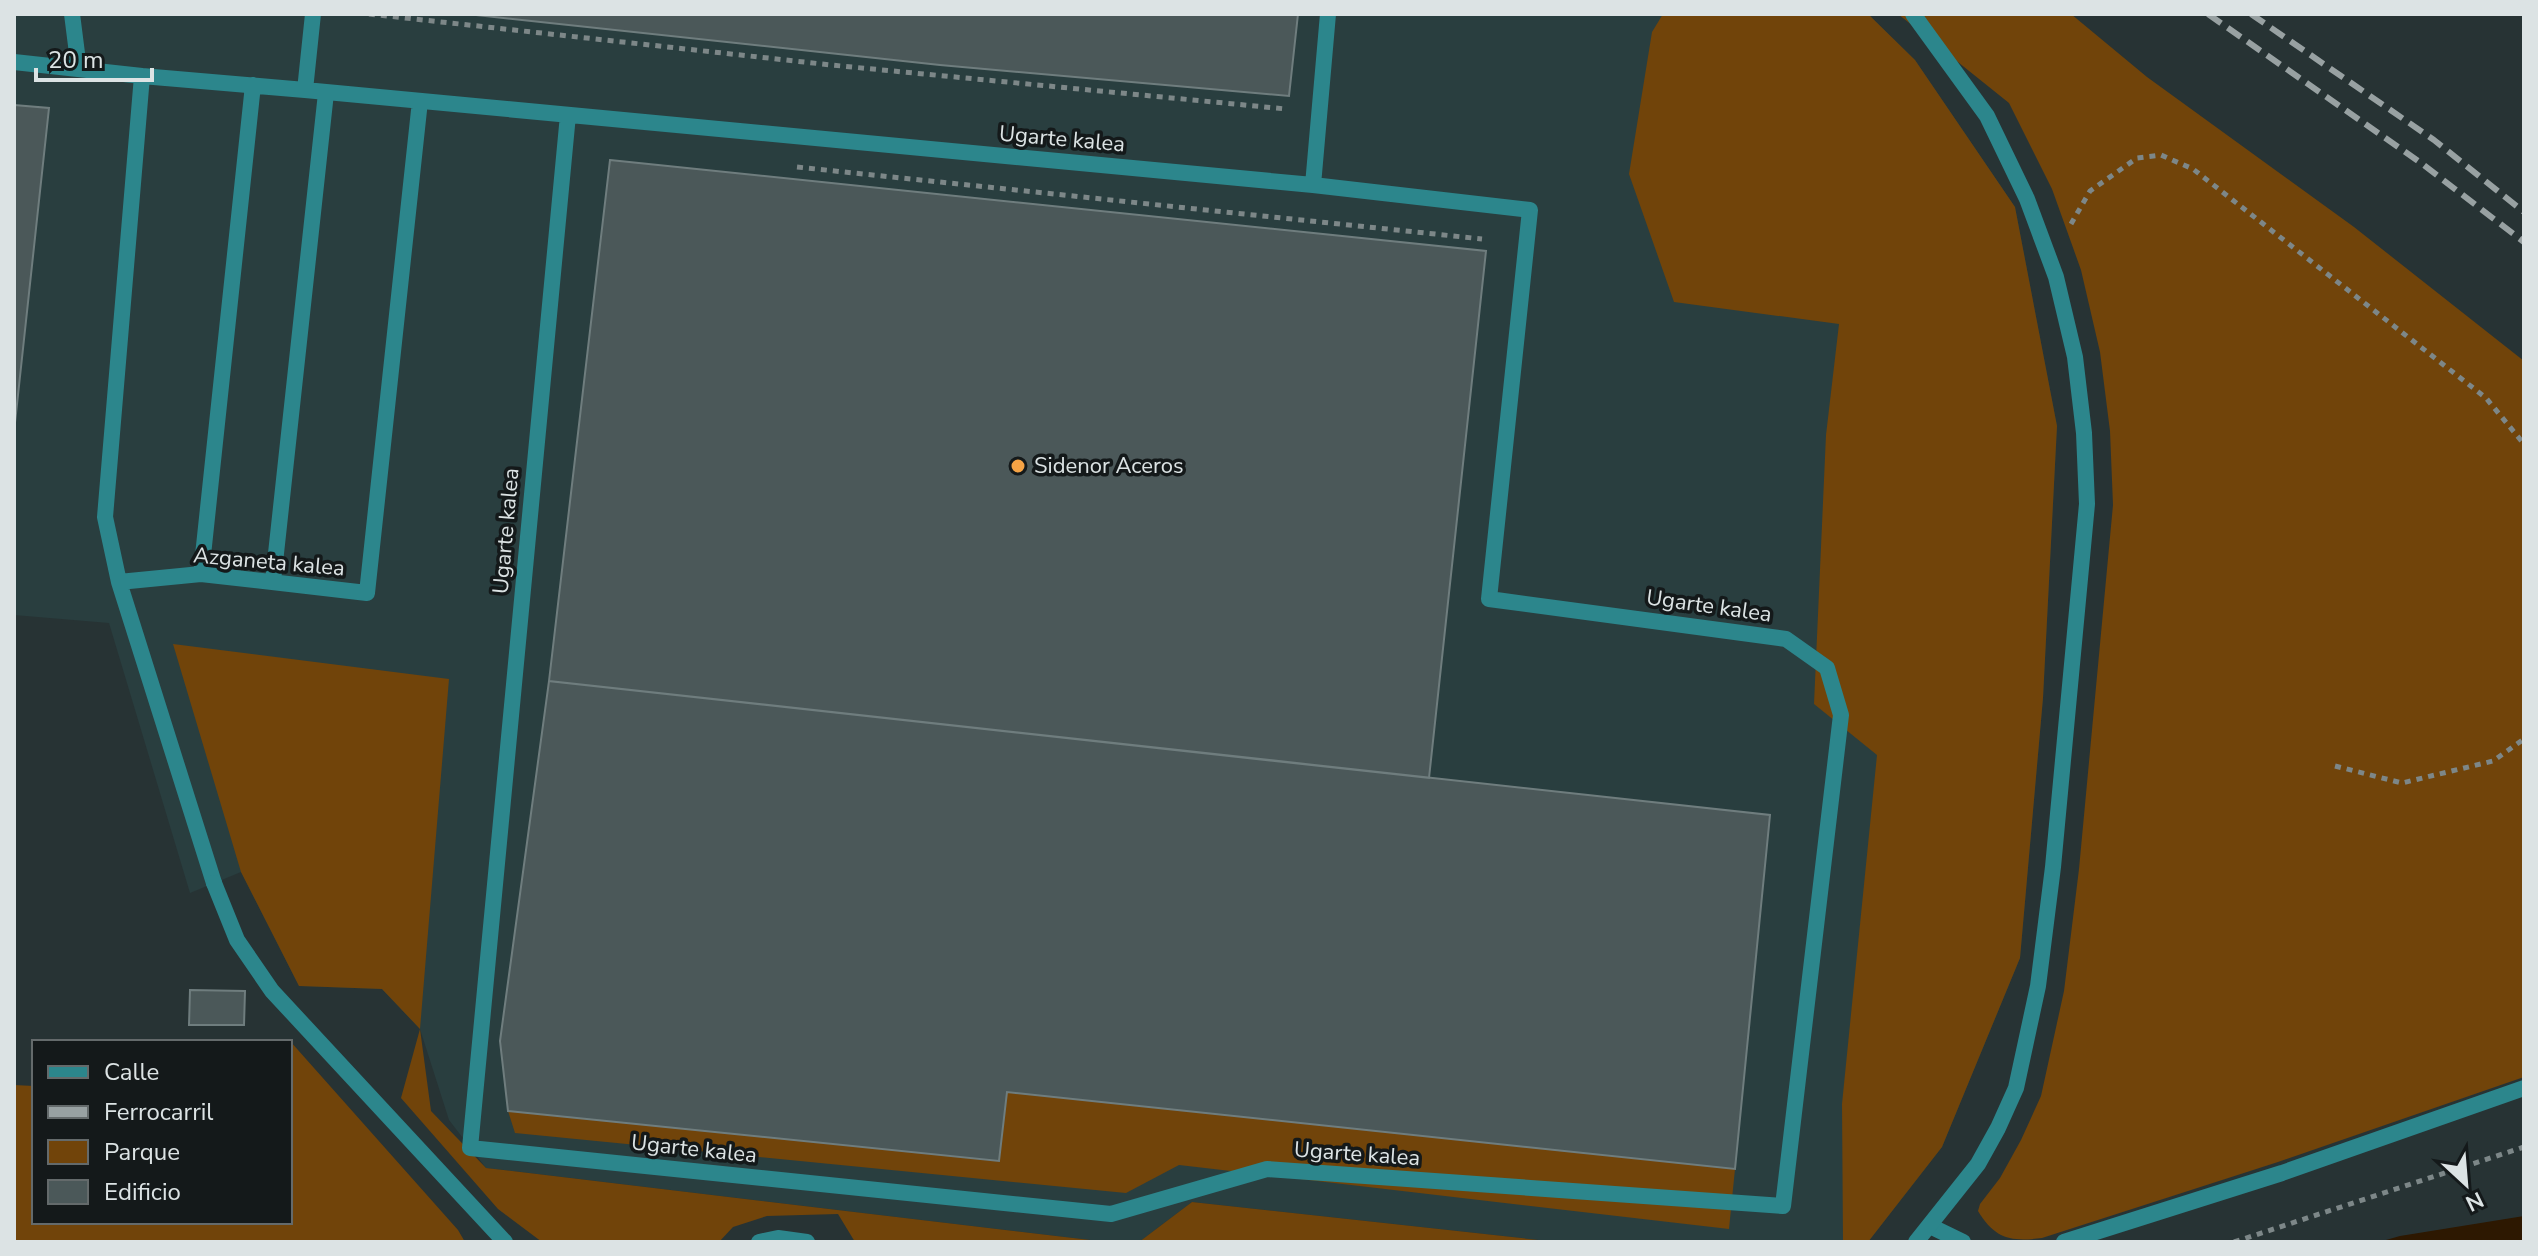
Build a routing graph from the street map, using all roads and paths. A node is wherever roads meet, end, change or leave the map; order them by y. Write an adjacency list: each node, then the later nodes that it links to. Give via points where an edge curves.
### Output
1 (72, 14): 7 (street)
2 (313, 14): 10 (street)
3 (369, 14): 13 (path)
4 (1328, 14): 16 (street)
5 (1913, 14): 27 (street, via 1987,116 2027,199 2056,277 2075,357 2087,504 2053,867 2038,986 2016,1088 1978,1164)
6 (14, 62): 7 (street, Ugarte kalea)
7 (79, 69): 8 (street, Ugarte kalea)
8 (142, 76): 9 (street, Ugarte kalea); 22 (street, via 105,517)
9 (253, 85): 10 (street, Ugarte kalea); 20 (street)
10 (305, 90): 11 (street, Ugarte kalea)
11 (326, 93): 12 (street, Ugarte kalea); 21 (street)
12 (420, 101): 14 (street, Ugarte kalea); 21 (street, Azganeta kalea, via 367,593)
13 (1286, 109)
14 (568, 115): 16 (street, Ugarte kalea); 16 (street, Ugarte kalea, via 470,1148 1111,1214 1267,1169 1783,1206 1841,715 1827,668 1786,639 1489,599 1530,210)
15 (787, 166): 18 (path)
16 (1313, 185)
17 (2071, 224): 19 (path, via 2090,191 2137,158 2161,155 2193,169 2486,398)
18 (1482, 239)
19 (2524, 444)
20 (201, 574): 21 (street, Azganeta kalea); 22 (street, Azganeta kalea)
21 (273, 581)
22 (119, 582): 28 (street, via 214,883 237,940 272,991)
23 (2524, 739): 24 (path, via 2493,761 2402,783)
24 (2335, 766)
25 (2524, 1088): 33 (street)
26 (2524, 1147): 34 (path)
27 (1930, 1226): 31 (street); 32 (street)
28 (505, 1242)
29 (759, 1242): 30 (street)
30 (807, 1242)
31 (1916, 1242)
32 (1963, 1242)
33 (2064, 1242)
34 (2234, 1242)

